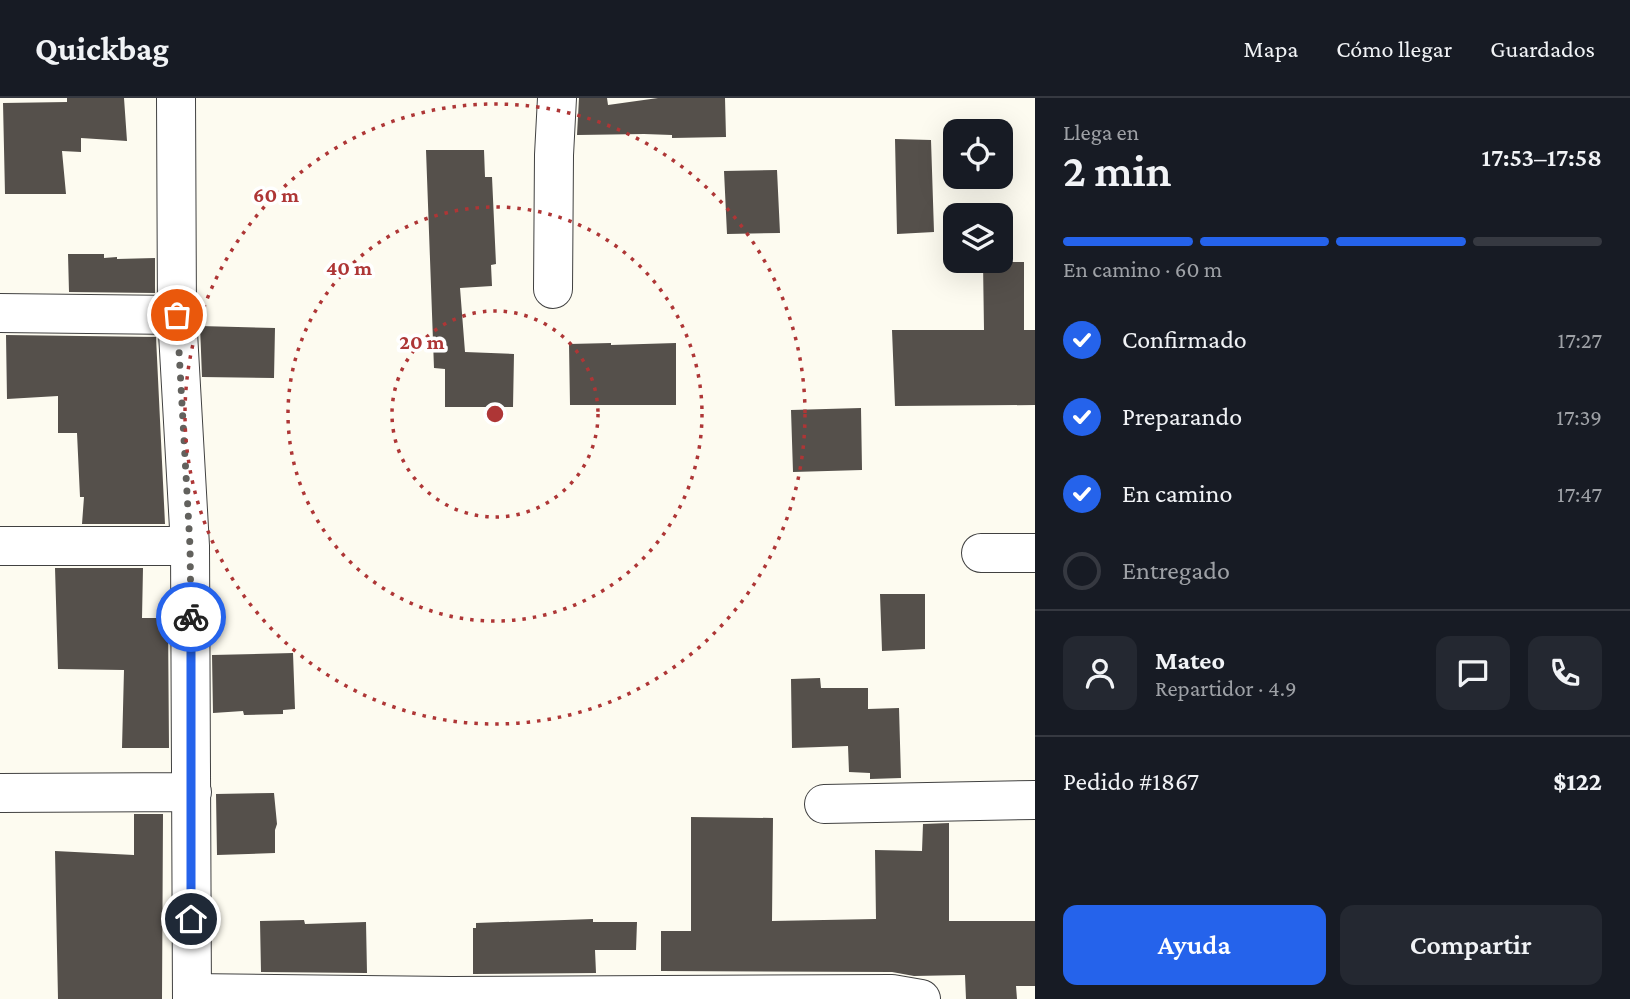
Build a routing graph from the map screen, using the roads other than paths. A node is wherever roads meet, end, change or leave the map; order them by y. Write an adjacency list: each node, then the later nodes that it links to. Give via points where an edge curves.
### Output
1 (176, 98): 5 (street)
2 (557, 98): 3 (street)
3 (553, 289)
4 (0, 313): 5 (street)
5 (177, 315): 7 (street)
6 (0, 546): 7 (street)
7 (190, 546): 10 (street)
8 (981, 553): 9 (street)
9 (1035, 553)
10 (192, 792): 11 (street); 14 (street)
11 (0, 793)
12 (1035, 800): 13 (street)
13 (824, 804)
14 (192, 996): 15 (street)
15 (450, 998): 16 (street, via 892,994)
16 (921, 999)

